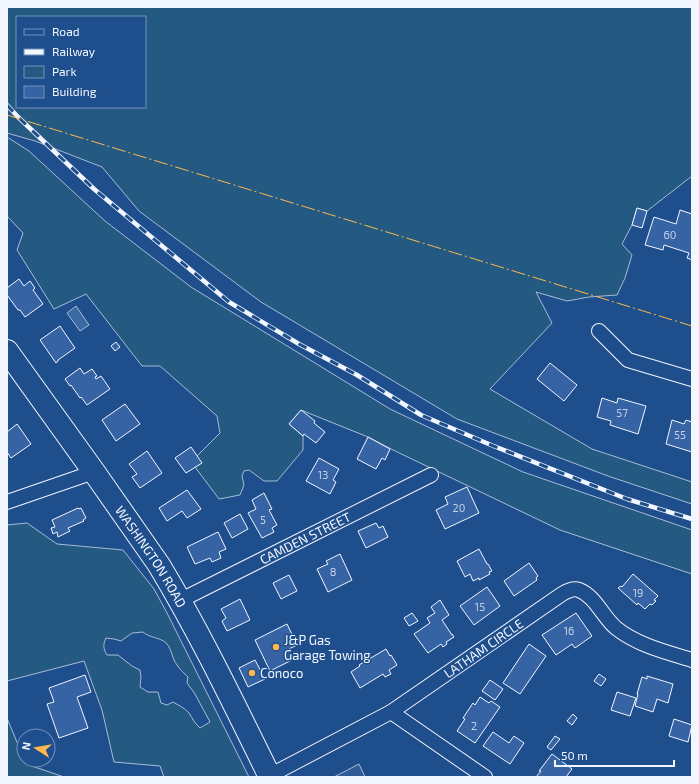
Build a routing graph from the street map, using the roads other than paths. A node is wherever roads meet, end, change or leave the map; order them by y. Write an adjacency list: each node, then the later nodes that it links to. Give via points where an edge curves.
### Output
1 (599, 331): 3 (street, via 628,360)
2 (7, 351): 4 (main road, WASHINGTON ROAD)
3 (692, 379)
4 (94, 472): 6 (street); 7 (main road, WASHINGTON ROAD, via 159,565)
5 (432, 475): 7 (street, CAMDEN STREET)
6 (7, 502)
7 (180, 601): 10 (main road, WASHINGTON ROAD)
8 (692, 660): 9 (street, LATHAM CIRCLE, via 651,647 623,633 614,627 586,594 570,590)
9 (391, 712): 10 (street, LATHAM CIRCLE); 11 (street)
10 (269, 776)
11 (485, 777)

